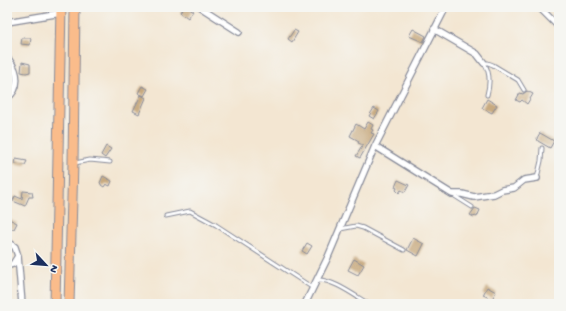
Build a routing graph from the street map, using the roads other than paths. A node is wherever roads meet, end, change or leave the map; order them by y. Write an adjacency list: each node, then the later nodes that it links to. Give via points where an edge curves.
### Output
1 (75, 7): 18 (main road)
2 (200, 7): 9 (street)
3 (446, 7): 8 (street)
4 (539, 7): 7 (street)
5 (61, 10): 6 (street); 31 (main road)
6 (7, 22)
7 (559, 27)
8 (434, 29): 11 (street, via 477,54); 15 (street)
9 (239, 32)
10 (7, 61): 14 (street, via 9,60 13,66 17,81 14,92)
11 (484, 63): 12 (lane, via 493,64 518,80); 13 (lane, via 490,79)
12 (524, 90)
13 (487, 95)
14 (7, 98)
15 (375, 146): 20 (street); 23 (street)
16 (542, 148): 19 (lane)
17 (110, 162): 18 (lane, via 90,160)
18 (74, 163): 32 (main road)
19 (536, 178): 20 (street, via 524,180 514,188 474,198)
20 (452, 194): 21 (lane)
21 (472, 206)
22 (166, 216): 29 (lane, via 190,211)
23 (340, 229): 25 (lane, via 356,226 363,228); 28 (street)
24 (7, 241): 26 (street, via 15,247)
25 (404, 250)
26 (18, 256): 27 (street, via 13,264); 30 (street)
27 (7, 266)
28 (317, 280): 29 (street); 34 (lane, via 336,285)
29 (313, 288): 33 (street)
30 (22, 304)
31 (55, 304)
32 (69, 304)
33 (305, 304)
34 (369, 304)

